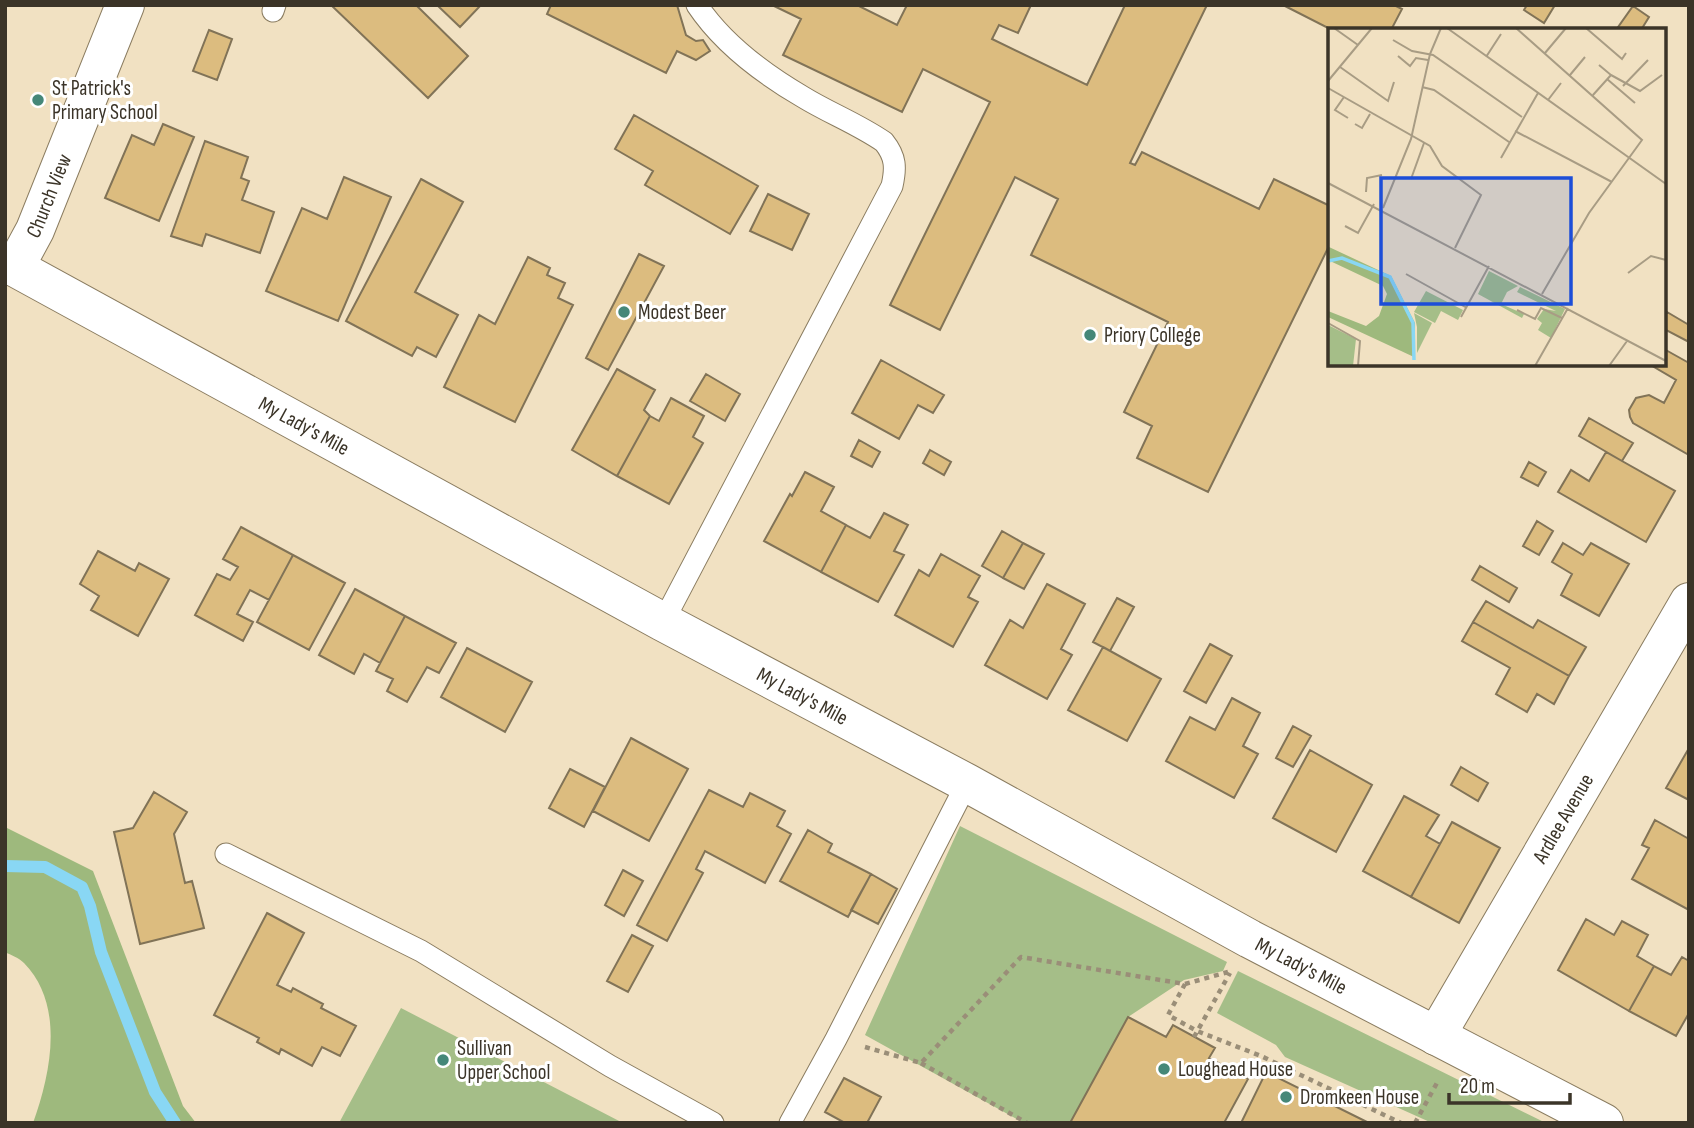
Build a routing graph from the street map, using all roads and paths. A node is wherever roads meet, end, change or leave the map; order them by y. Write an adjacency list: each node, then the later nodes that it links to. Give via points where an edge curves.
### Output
1 (125, 5): 3 (street, Church View, via 35,230)
2 (697, 5): 5 (lane, via 750,63 884,142 893,153 896,169 886,198)
3 (10, 264): 5 (street, My Lady's Mile)
4 (1689, 602): 14 (street, Ardlee Avenue)
5 (663, 622): 6 (street, My Lady's Mile)
6 (967, 783): 8 (street, My Lady's Mile); 13 (lane)
7 (226, 854): 16 (lane, via 421,951)
8 (1250, 939): 9 (path); 14 (street, My Lady's Mile)
9 (1231, 971): 10 (path); 11 (path)
10 (1185, 984): 11 (path, via 1168,1015); 15 (path, via 1021,957)
11 (1198, 1031): 12 (path); 19 (path)
12 (1194, 1037)
13 (836, 1039): 15 (path); 17 (lane)
14 (1446, 1041): 20 (path); 21 (street, My Lady's Mile)
15 (921, 1063): 18 (path)
16 (713, 1123)
17 (790, 1123)
18 (1027, 1123)
19 (1401, 1123)
20 (1415, 1123)
21 (1605, 1123)

